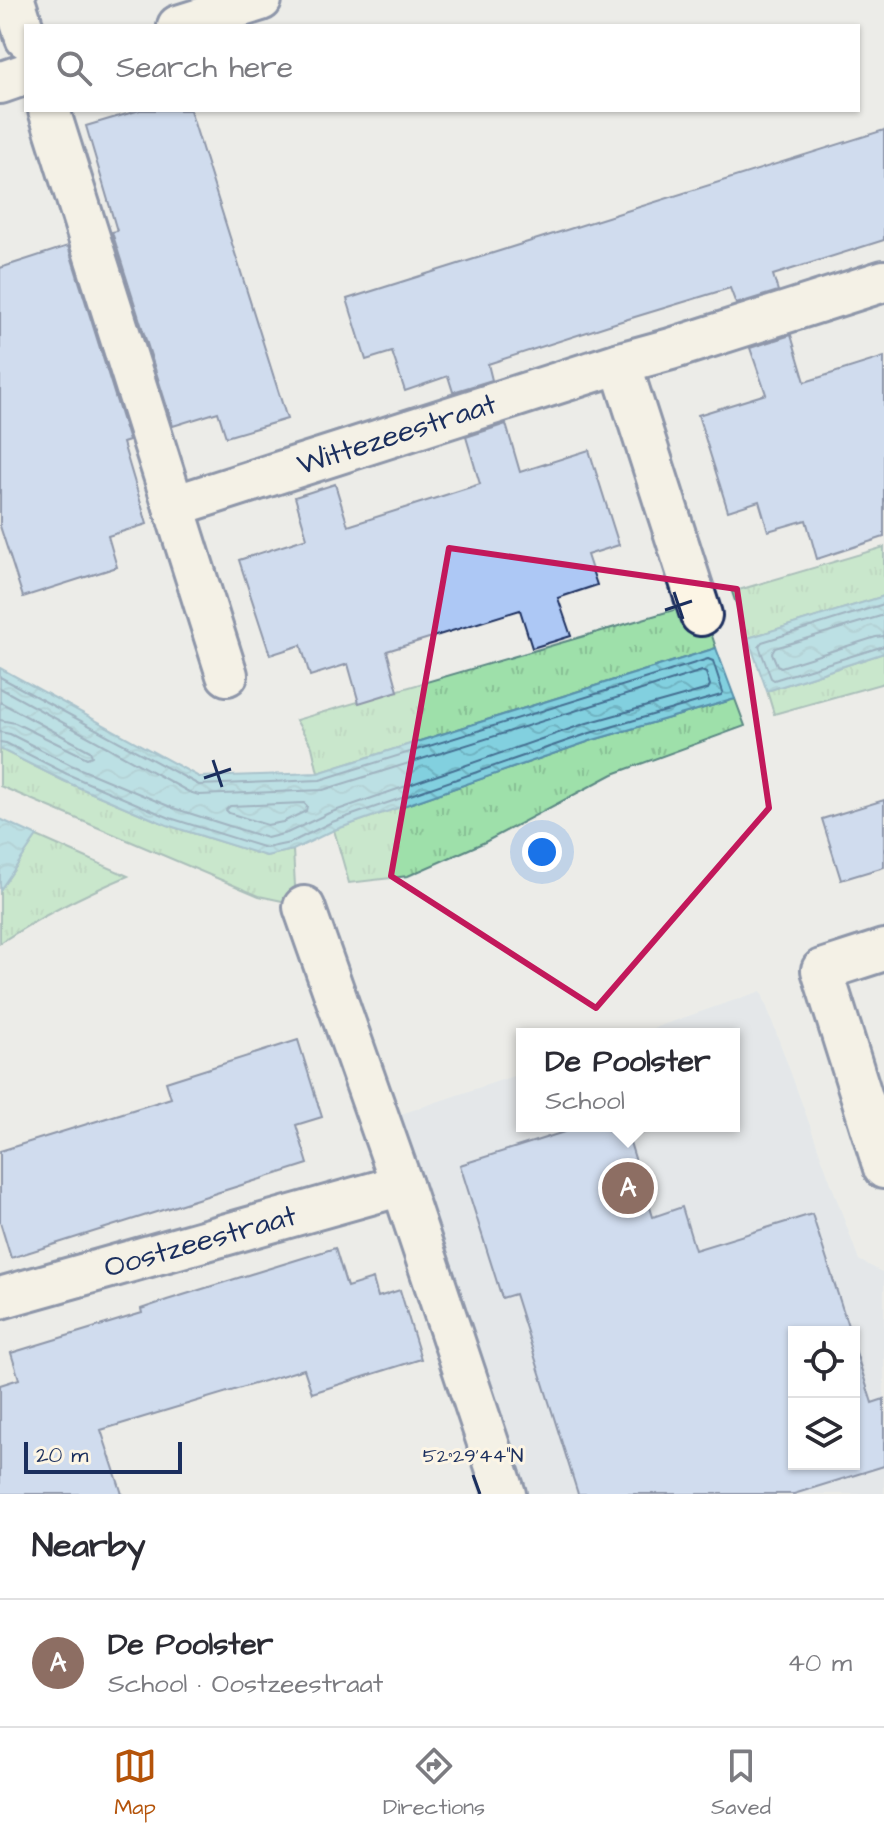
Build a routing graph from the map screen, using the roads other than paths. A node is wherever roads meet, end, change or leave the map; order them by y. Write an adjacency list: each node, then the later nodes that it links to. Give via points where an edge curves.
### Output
1 (14, 0): 4 (street)
2 (261, 0): 3 (street)
3 (184, 24)
4 (24, 32)
5 (24, 75): 6 (street)
6 (0, 83)
7 (50, 112): 10 (street)
8 (884, 281): 9 (street, Wittezeestraat)
9 (620, 363): 10 (street, Wittezeestraat); 11 (street)
10 (174, 506): 12 (street)
11 (701, 615)
12 (227, 675)
13 (304, 907): 16 (street)
14 (884, 950): 15 (street, via 822,970)
15 (884, 1168)
16 (402, 1185): 17 (street, Oostzeestraat); 18 (street)
17 (0, 1298)
18 (505, 1494)

